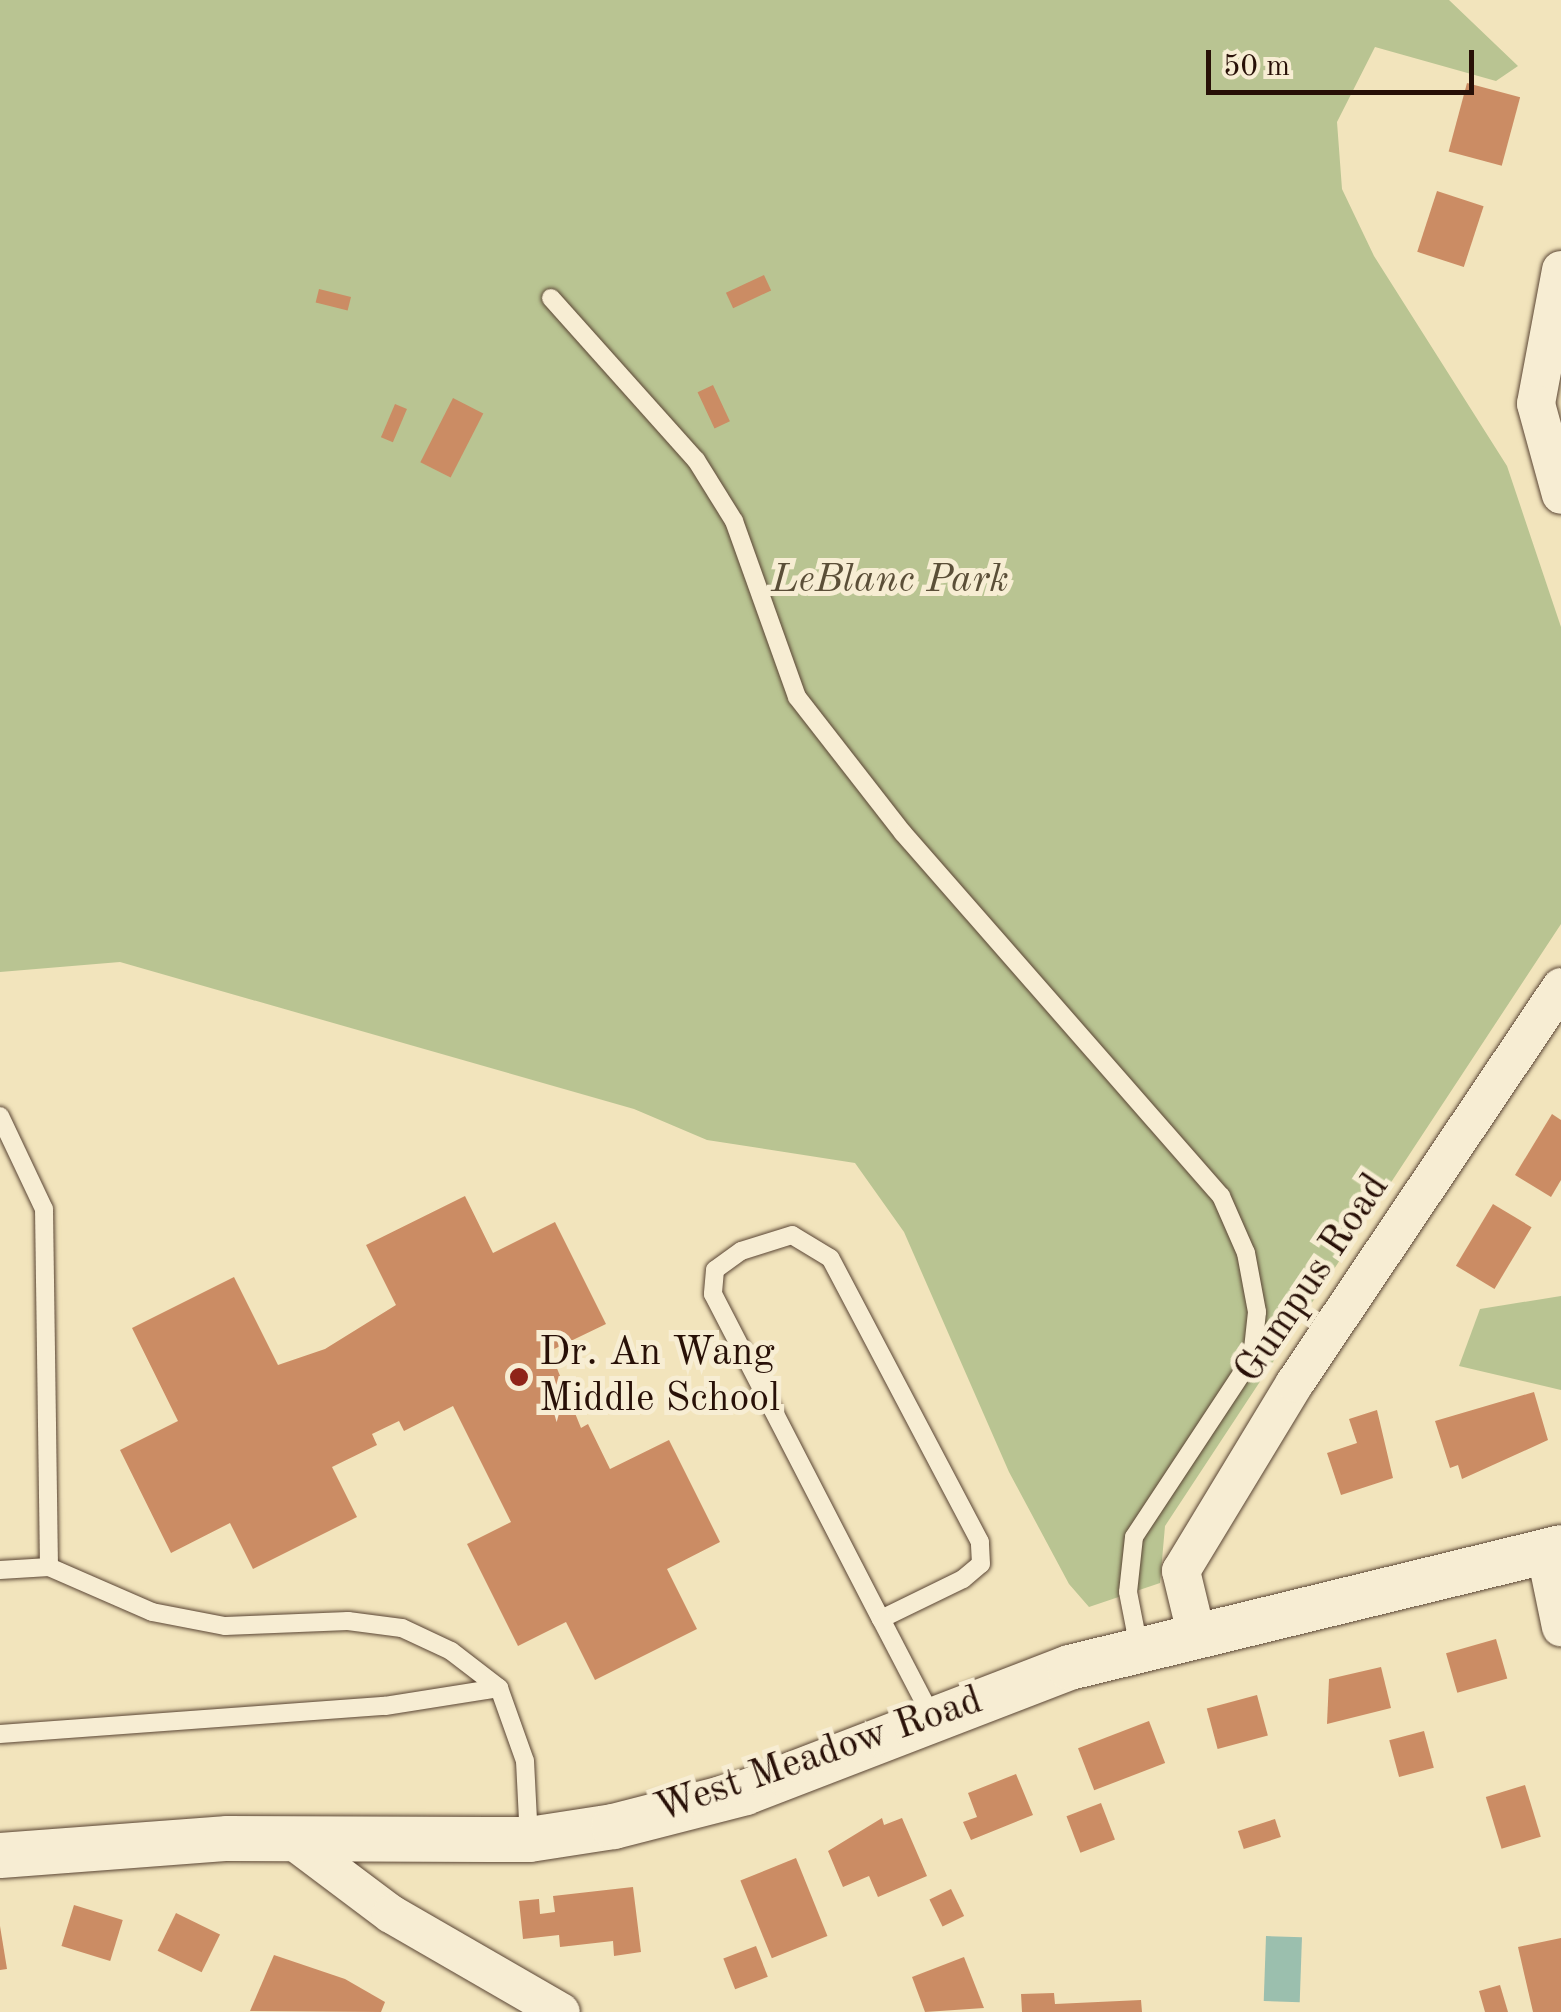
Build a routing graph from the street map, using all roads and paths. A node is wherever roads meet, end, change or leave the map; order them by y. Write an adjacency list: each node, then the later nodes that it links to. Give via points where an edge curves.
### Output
1 (1561, 270): 3 (street, via 1536,404)
2 (550, 298): 12 (lane, via 696,460 734,520 798,697 902,833 1222,1196 1250,1273 1252,1358 1134,1536 1128,1592)
3 (1561, 496)
4 (1561, 988): 11 (street, Gumpus Road, via 1295,1382 1181,1570)
5 (0, 1116): 7 (lane, via 44,1210)
6 (1553, 1549): 10 (street); 11 (street, West Meadow Road)
7 (48, 1566): 8 (lane); 13 (lane, via 152,1612 225,1626 402,1628)
8 (0, 1570)
9 (882, 1619): 9 (lane, via 713,1294 715,1270 741,1251 792,1236 830,1258 980,1542 982,1564 963,1580); 14 (lane)
10 (1561, 1627)
11 (1196, 1634): 12 (street, West Meadow Road)
12 (1139, 1648): 14 (street, West Meadow Road)
13 (499, 1688): 15 (lane, via 366,1708); 16 (lane, via 524,1761)
14 (932, 1718): 16 (street, West Meadow Road, via 744,1792)
15 (0, 1734)
16 (529, 1839): 17 (street, West Meadow Road)
17 (295, 1842): 18 (street, West Meadow Road, via 52,1845); 19 (street, via 391,1914)
18 (0, 1854)
19 (561, 2012)

